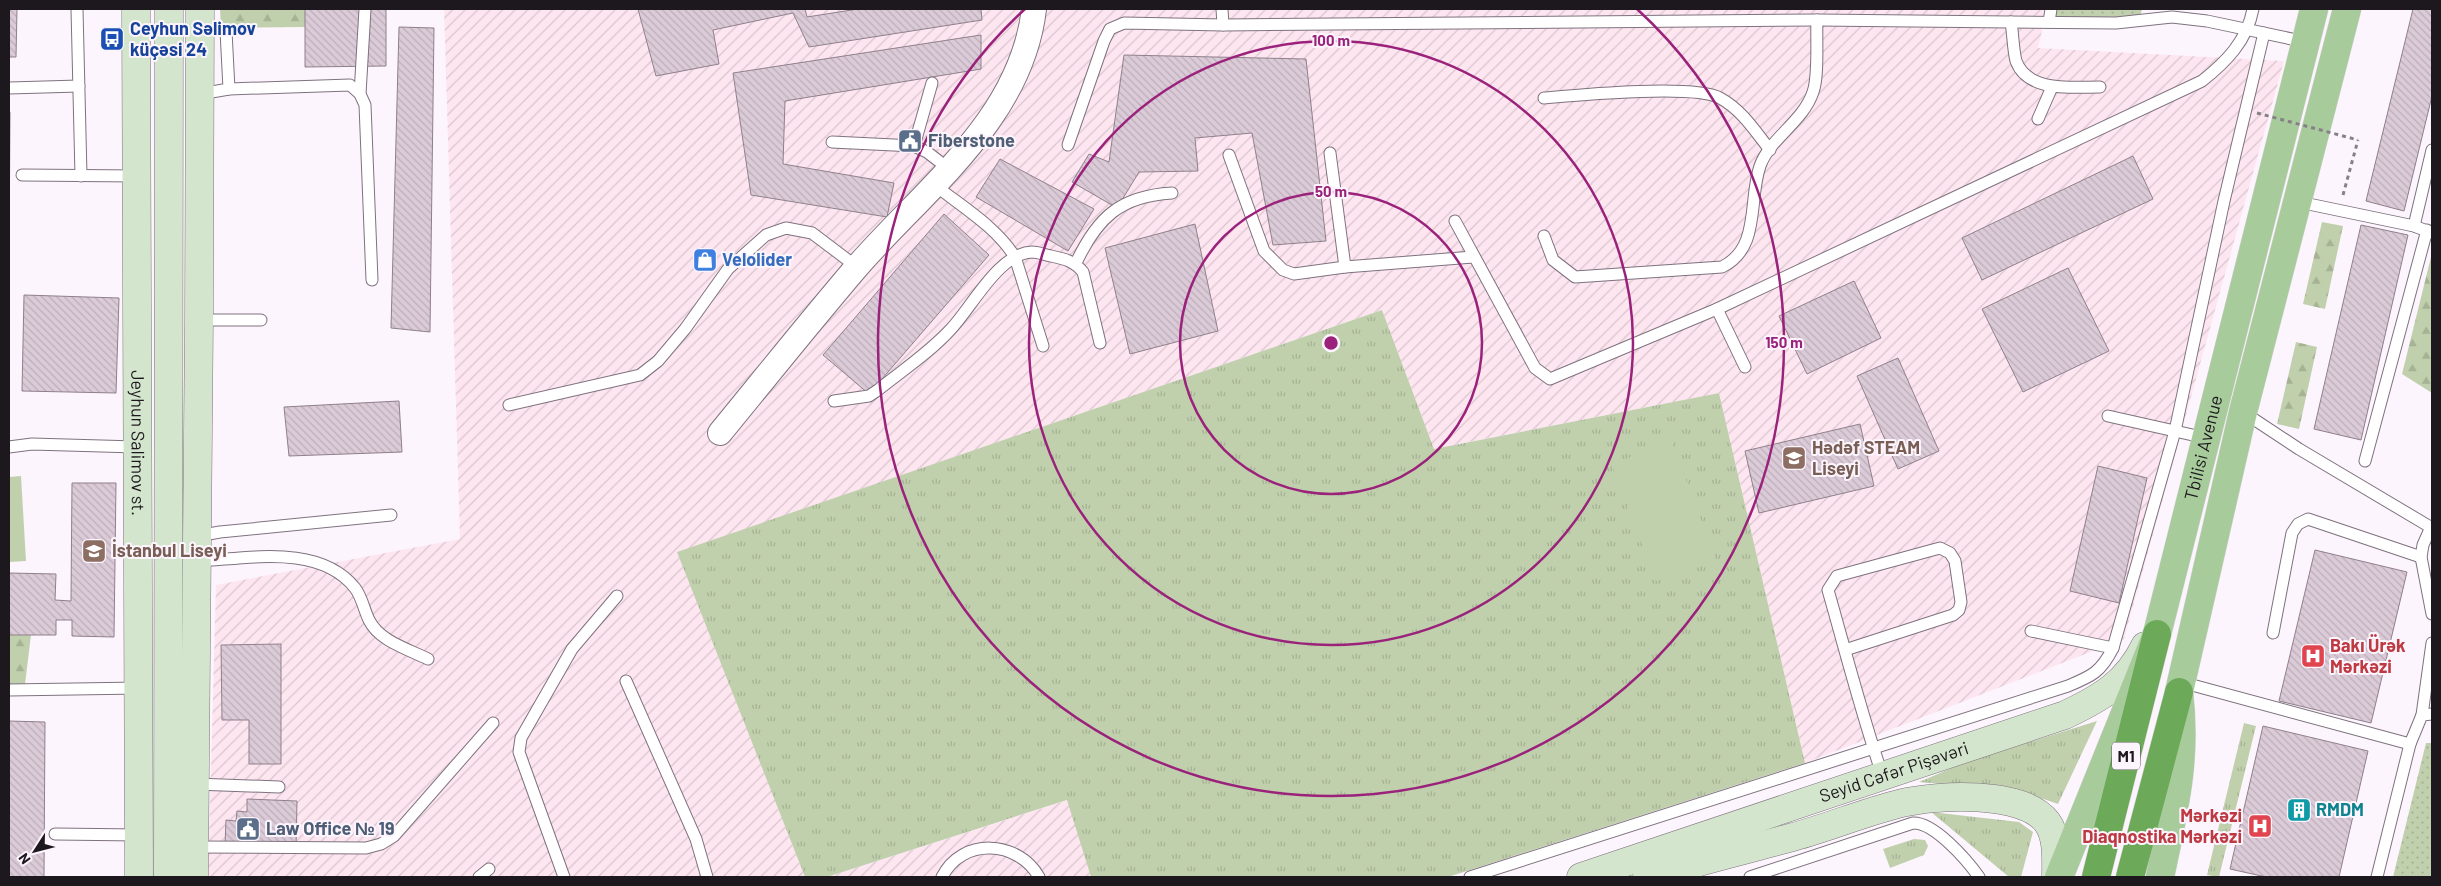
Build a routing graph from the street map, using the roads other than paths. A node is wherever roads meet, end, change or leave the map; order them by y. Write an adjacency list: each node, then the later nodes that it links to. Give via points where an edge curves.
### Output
1 (77, 9): 23 (lane)
2 (136, 9): 41 (main road, Jeyhun Salimov st.)
3 (169, 9): 46 (main road, Jeyhun Salimov st.)
4 (200, 9): 28 (main road)
5 (365, 9): 29 (lane)
6 (1034, 9): 42 (street, via 1032,32 998,109)
7 (1222, 9): 17 (lane)
8 (1587, 9): 14 (lane)
9 (2051, 9): 16 (lane)
10 (2253, 9): 18 (lane)
11 (2314, 9): 21 (main road, Tbilisi Avenue)
12 (2347, 9): 44 (main road, Tbilisi Avenue)
13 (1817, 20): 14 (lane); 15 (lane); 35 (lane, via 1814,89 1801,115)
14 (1587, 21): 17 (lane)
15 (2011, 22): 16 (lane); 24 (lane, via 2020,70)
16 (2049, 22): 18 (lane, via 2116,23 2172,17)
17 (1223, 24): 33 (lane, via 1124,23 1110,29)
18 (2248, 30): 20 (lane); 56 (lane, via 2226,62 2202,82)
19 (226, 31): 27 (lane)
20 (2264, 33): 21 (lane); 66 (lane)
21 (2306, 42): 68 (main road, Tbilisi Avenue)
22 (932, 83): 34 (lane)
23 (79, 86): 26 (lane); 40 (lane)
24 (2052, 87): 25 (lane); 31 (lane)
25 (2100, 87)
26 (9, 88)
27 (229, 88): 28 (lane); 29 (lane, via 350,85)
28 (200, 94): 57 (main road)
29 (360, 94): 55 (lane, via 365,104)
30 (1544, 98): 35 (lane, via 1699,92 1718,97 1735,107)
31 (2038, 119)
32 (832, 142): 34 (lane)
33 (1068, 145)
34 (914, 146): 42 (lane, via 927,152)
35 (1770, 150): 49 (lane, via 1758,174 1747,242 1733,262 1722,267 1575,277 1553,260)
36 (2432, 150): 47 (lane)
37 (1330, 153): 54 (lane)
38 (1229, 155): 54 (lane, via 1253,224 1269,258 1283,270 1294,274)
39 (22, 176): 40 (lane)
40 (81, 176): 41 (lane)
41 (137, 176): 69 (main road, Jeyhun Salimov st.)
42 (942, 177): 50 (lane, via 997,233); 53 (street)
43 (1172, 193): 52 (lane, via 1132,199 1109,215 1085,243)
44 (2299, 202): 47 (lane); 64 (main road, Tbilisi Avenue)
45 (1456, 222): 51 (lane)
46 (170, 226): 57 (main road); 104 (main road, Jeyhun Salimov st.)
47 (2414, 226): 48 (lane)
48 (2430, 232): 71 (lane)
49 (1544, 236)
50 (1015, 257): 52 (lane, via 1032,252); 60 (lane); 62 (lane, via 1000,269 936,345 869,396)
51 (1473, 257): 54 (lane); 56 (lane, via 1535,368 1550,378)
52 (1076, 263): 59 (lane, via 1083,272)
53 (857, 267): 63 (lane, via 812,233 786,228 766,235 728,269 685,330 658,361 640,375); 67 (street)
54 (1345, 267)
55 (372, 280)
56 (1717, 309): 61 (lane)
57 (200, 320): 58 (lane); 74 (main road)
58 (261, 320)
59 (1100, 343)
60 (1043, 346)
61 (1745, 366)
62 (834, 401)
63 (509, 406)
64 (2243, 412): 73 (lane); 87 (main road, Tbilisi Avenue)
65 (2108, 416): 66 (lane)
66 (2175, 431): 68 (lane); 83 (lane)
67 (720, 433)
68 (2206, 438): 77 (main road, Tbilisi Avenue)
69 (136, 446): 70 (lane, via 32,444); 88 (main road, Jeyhun Salimov st.)
70 (9, 447)
71 (2365, 460)
72 (391, 514): 74 (lane, via 220,532)
73 (2431, 528): 75 (lane)
74 (197, 548): 85 (lane, via 286,557 315,562 339,572 357,590 369,620 382,636); 95 (main road)
75 (2422, 556): 78 (lane); 80 (lane, via 2308,519 2298,524 2292,533)
76 (617, 596): 107 (lane, via 572,649 522,738 520,752 524,766)
77 (2163, 608): 81 (main road, Tbilisi Avenue); 94 (main road, Seyid Cəfər Pişəvəri, via 2140,657 2129,673 2106,694 2065,715)
78 (2432, 614)
79 (2031, 631): 83 (lane)
80 (2273, 633)
81 (2157, 634): 116 (main road, Tbilisi Avenue); 117 (highway, M1)
82 (2432, 643): 90 (lane)
83 (2113, 648): 93 (lane, via 2104,666 2089,678)
84 (1845, 650): 84 (lane, via 1828,590 1837,576 1940,548 1950,553 1955,562 1961,602 1953,616); 93 (lane)
85 (428, 659)
86 (626, 681): 108 (lane, via 696,839)
87 (2180, 687): 92 (lane); 118 (highway, M1); 119 (main road, Tbilisi Avenue, via 2180,782)
88 (139, 688): 89 (lane); 100 (main road, Jeyhun Salimov st.)
89 (9, 690)
90 (2427, 714): 92 (lane)
91 (493, 722): 101 (lane, via 394,836 381,844 366,848)
92 (2410, 744): 120 (lane)
93 (1873, 749): 94 (lane); 111 (lane)
94 (1884, 777): 97 (main road, Seyid Cəfər Pişəvəri)
95 (195, 784): 96 (lane); 101 (main road)
96 (279, 788)
97 (1810, 802): 98 (main road); 112 (main road, Seyid Cəfər Pişəvəri)
98 (1820, 830): 113 (main road, Seyid Cəfər Pişəvəri); 116 (main road, Seyid Cəfər Pişəvəri, via 1901,804 1932,798 2015,803 2031,809 2046,821 2052,834)
99 (55, 834): 100 (lane)
100 (139, 835): 103 (main road, Jeyhun Salimov st.)
101 (194, 847): 105 (main road)
102 (489, 869): 106 (lane)
103 (139, 877)
104 (168, 877)
105 (194, 877)
106 (480, 877)
107 (564, 877)
108 (707, 877)
109 (942, 877): 110 (lane, via 954,861 965,854 990,847 1015,853 1026,860)
110 (1039, 877)
111 (1470, 877)
112 (1581, 877)
113 (1650, 877)
114 (1750, 877): 115 (lane, via 1919,823 1936,832)
115 (1979, 877)
116 (2058, 877)
117 (2096, 877)
118 (2130, 877)
119 (2160, 877)
120 (2377, 877)

